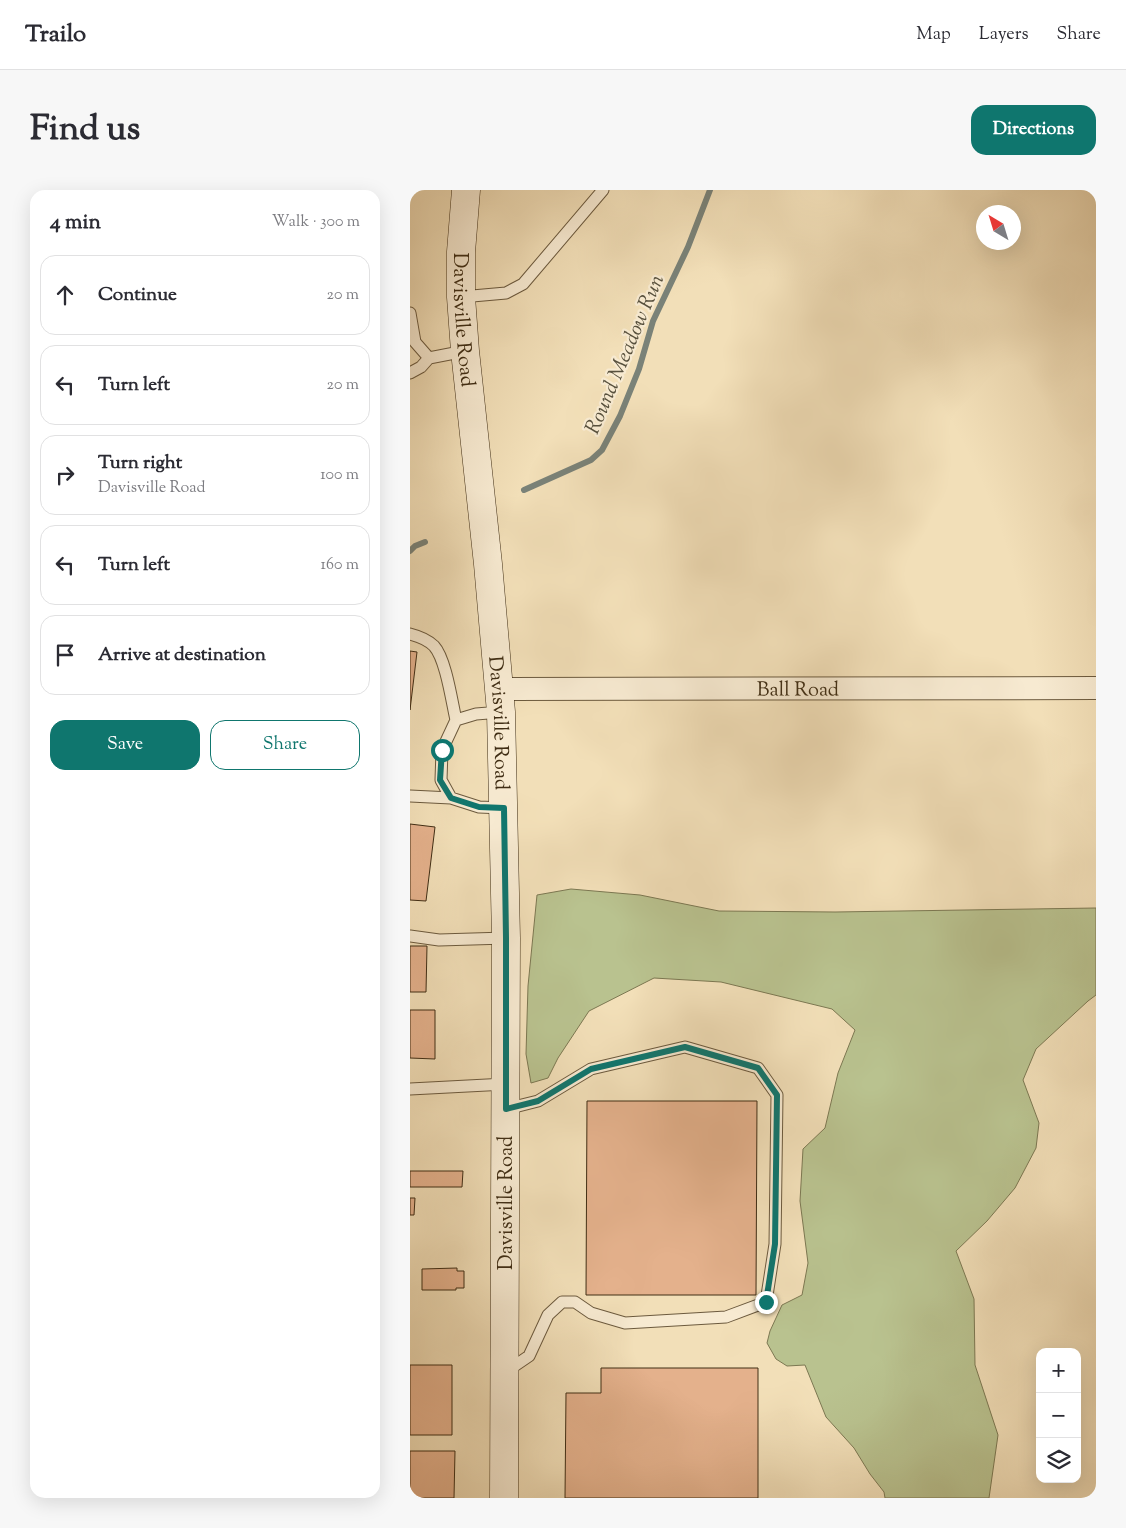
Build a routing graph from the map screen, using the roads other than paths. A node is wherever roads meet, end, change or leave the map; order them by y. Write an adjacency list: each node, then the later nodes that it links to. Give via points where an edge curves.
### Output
1 (466, 190): 3 (street, Davisville Road)
2 (603, 190): 3 (lane, via 523,284 506,292)
3 (461, 296): 5 (street, Davisville Road)
4 (410, 312): 6 (lane, via 415,342)
5 (465, 351): 6 (lane); 10 (street, Davisville Road)
6 (429, 358): 7 (lane)
7 (410, 373)
8 (410, 634): 11 (lane, via 434,646 441,658)
9 (1096, 688): 10 (street, Ball Road)
10 (501, 700): 11 (lane, via 476,714); 14 (street, Davisville Road)
11 (456, 720): 13 (lane, via 442,750 440,780)
12 (410, 796): 13 (lane)
13 (451, 798): 14 (lane, via 479,807)
14 (504, 808): 16 (street, Davisville Road)
15 (410, 936): 16 (lane, via 439,940)
16 (506, 938): 18 (street, Davisville Road)
17 (410, 1089): 18 (lane)
18 (506, 1097): 19 (street, Davisville Road); 19 (lane, via 538,1101 591,1069 685,1047 758,1068 777,1095 775,1244 766,1302 726,1317 625,1323 591,1313 575,1302 562,1302 548,1315 529,1356)
19 (504, 1372): 20 (street, Davisville Road)
20 (504, 1498)

